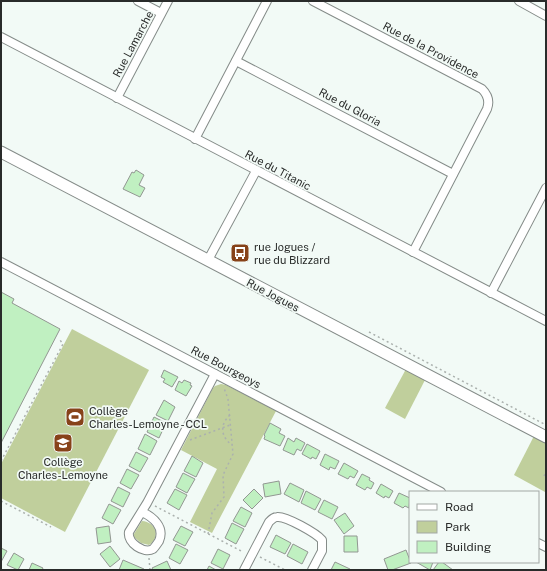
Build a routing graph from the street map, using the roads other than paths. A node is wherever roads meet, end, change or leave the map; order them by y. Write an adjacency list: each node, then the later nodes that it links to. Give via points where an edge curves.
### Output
1 (138, 1): 6 (street)
2 (168, 1): 6 (street, Rue Lamarche)
3 (268, 1): 9 (street)
4 (313, 1): 14 (street, Rue de la Providence, via 484,91 489,100 488,107)
5 (519, 1): 7 (street)
6 (161, 13): 10 (street, Rue Lamarche)
7 (546, 16)
8 (1, 37): 10 (street, Rue du Titanic)
9 (236, 61): 11 (street); 14 (street, Rue du Gloria)
10 (117, 98): 11 (street, Rue du Titanic)
11 (195, 139): 13 (street, Rue du Titanic)
12 (1, 152): 17 (street, Rue Jogues)
13 (256, 171): 16 (street, Rue du Titanic); 17 (street)
14 (453, 174): 16 (street, Rue de la Providence)
15 (546, 188): 19 (street)
16 (413, 252): 19 (street, Rue du Titanic)
17 (208, 260): 22 (street, Rue Jogues)
18 (1, 262): 21 (street, Rue Bourgeoys)
19 (491, 293): 20 (street, Rue du Titanic)
20 (546, 321)
21 (215, 374): 23 (street, Rue Bourgeoys); 24 (street)
22 (546, 437)
23 (439, 491)
24 (142, 512): 24 (street, via 128,537 135,545 149,550 158,543 160,530 156,521)
25 (244, 570): 26 (street, via 269,522 278,517 322,540 322,550)
26 (312, 570)

